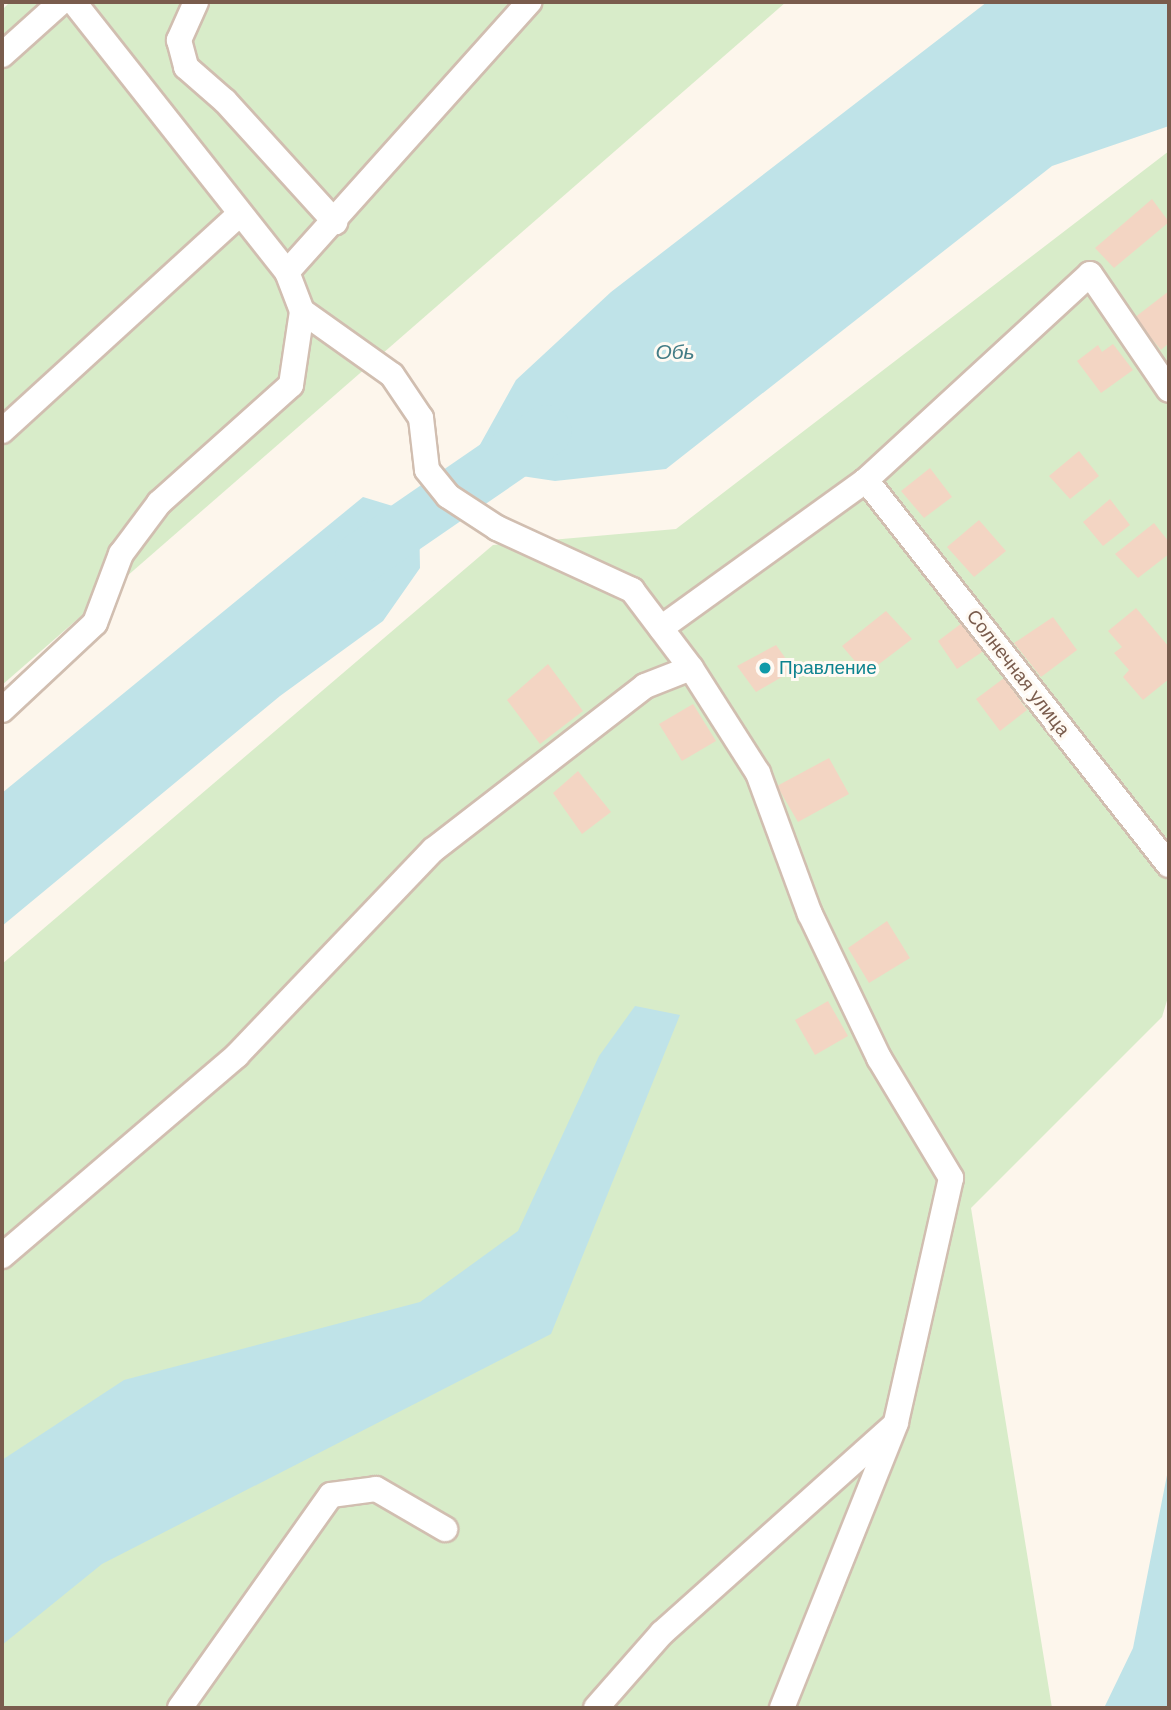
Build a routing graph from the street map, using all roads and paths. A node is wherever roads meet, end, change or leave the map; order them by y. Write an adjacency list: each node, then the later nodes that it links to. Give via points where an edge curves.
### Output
1 (61, 2): 5 (street)
2 (74, 2): 6 (street)
3 (196, 2): 7 (street, via 180,40 187,67 225,101)
4 (529, 2): 7 (street)
5 (2, 55)
6 (240, 214): 8 (street); 11 (street)
7 (335, 222): 8 (street)
8 (287, 272): 9 (street)
9 (302, 311): 13 (street, via 392,375 421,418 427,470 448,496 497,528 632,590); 15 (street, via 290,385 159,503 121,554 95,623)
10 (1169, 390): 12 (street, via 1090,274)
11 (2, 431)
12 (866, 480): 13 (street); 16 (street, Солнечная улица)
13 (661, 628): 14 (street)
14 (691, 668): 17 (street, via 645,686 433,850 237,1055); 18 (street, via 758,773 810,914 880,1058 951,1178)
15 (2, 710)
16 (1169, 865)
17 (2, 1256)
18 (895, 1423): 21 (street, via 662,1633); 22 (street)
19 (445, 1529): 20 (street, via 376,1489 331,1495)
20 (180, 1708)
21 (596, 1708)
22 (782, 1708)

